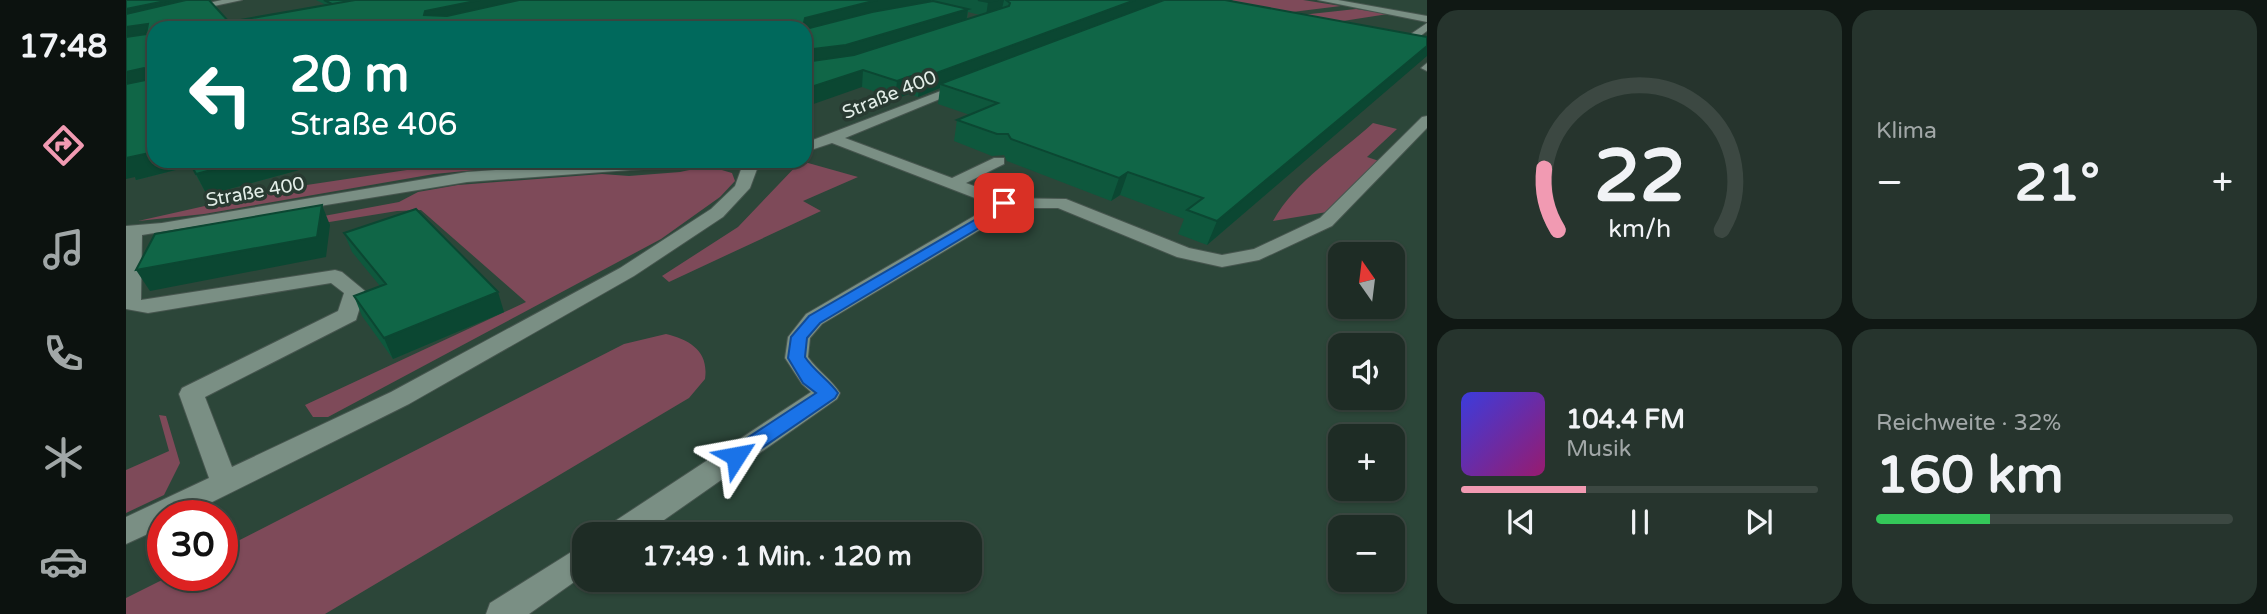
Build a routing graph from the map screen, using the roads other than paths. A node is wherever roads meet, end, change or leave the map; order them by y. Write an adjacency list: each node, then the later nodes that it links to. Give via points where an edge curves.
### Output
1 (206, 0): 2 (street, via 173,8)
2 (238, 0)
3 (1323, 0): 4 (street)
4 (1332, 0): 5 (street)
5 (1427, 19)
6 (1425, 30): 7 (street, via 1408,41)
7 (1376, 41)
8 (977, 82): 10 (street, Straße 400)
9 (1427, 120): 16 (street, via 1326,222 1259,254 1222,261 1184,253 1060,203)
10 (835, 139): 11 (street, Straße 400); 15 (street)
11 (812, 146)
12 (999, 160): 15 (street)
13 (589, 168): 17 (street, Straße 400, via 467,177)
14 (749, 168): 18 (street, via 742,188 681,239 400,398)
15 (954, 183): 16 (street)
16 (1004, 203): 19 (street, via 994,214 814,319 799,337 796,358 828,393)
17 (130, 231): 18 (street, via 131,304 148,307 335,276 355,291 348,314 191,394)
18 (225, 484): 20 (street)
19 (638, 522)
20 (126, 531)
21 (572, 566): 22 (street)
22 (502, 614)

